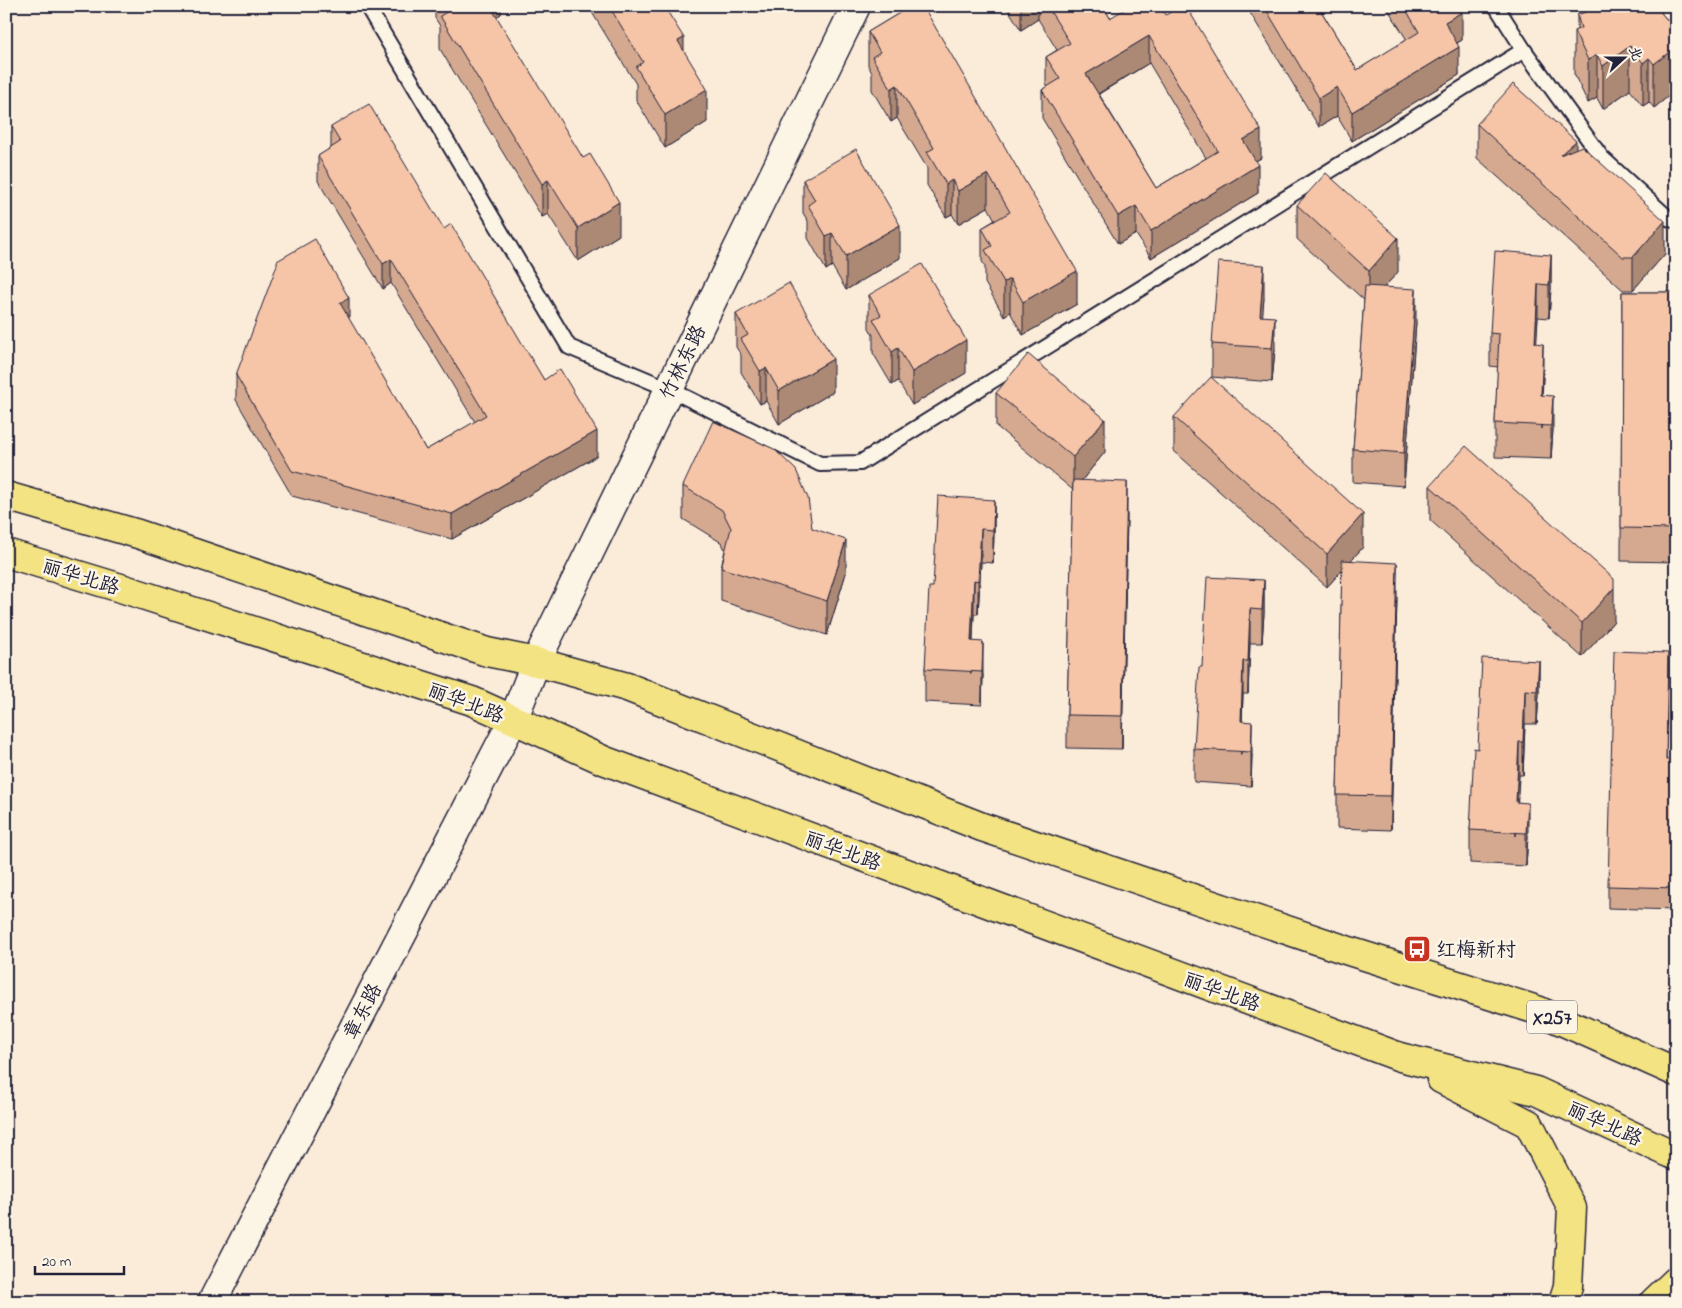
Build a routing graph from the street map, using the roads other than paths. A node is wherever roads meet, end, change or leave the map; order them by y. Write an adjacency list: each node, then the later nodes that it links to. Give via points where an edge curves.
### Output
1 (367, 6): 6 (lane, via 569,347)
2 (856, 6): 6 (street, 竹林东路)
3 (1496, 6): 4 (lane)
4 (1524, 50): 5 (lane, via 1602,158 1668,218); 6 (lane, via 860,463 820,464)
5 (1676, 221)
6 (669, 389): 9 (street, 竹林东路)
7 (6, 496): 9 (main road, via 138,534 486,652)
8 (6, 553): 10 (main road, 丽华北路, via 472,701)
9 (536, 662): 10 (street, 竹林东路); 12 (main road, X257, via 627,687 982,828 1537,1010)
10 (513, 720): 11 (main road, 丽华北路, via 603,760); 15 (street, 章东路)
11 (1400, 1057): 13 (main road, 丽华北路, via 1536,1091); 16 (main road, via 1529,1124 1572,1208 1568,1286)
12 (1676, 1072)
13 (1676, 1156)
14 (1676, 1281): 17 (main road)
15 (212, 1302)
16 (1563, 1302)
17 (1654, 1302)

